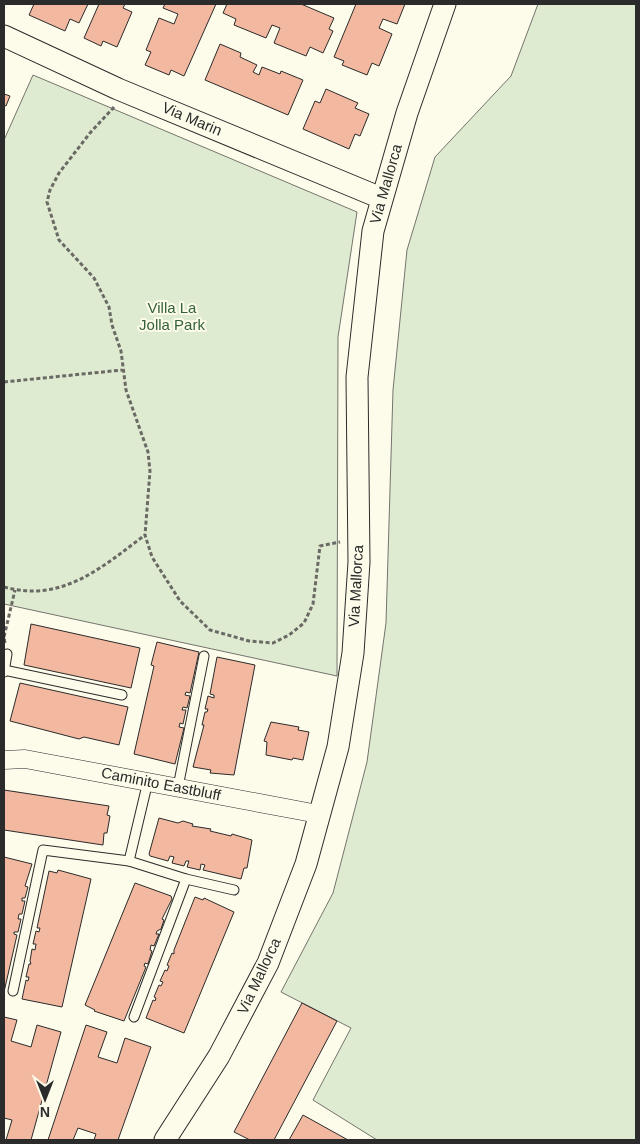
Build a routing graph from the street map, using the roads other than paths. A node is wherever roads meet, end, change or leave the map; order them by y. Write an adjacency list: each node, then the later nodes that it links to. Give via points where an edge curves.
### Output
1 (444, 4): 3 (street, Via Mallorca)
2 (4, 36): 3 (street, Via Marin, via 118,89)
3 (381, 198): 11 (street, Via Mallorca, via 373,231 357,377 359,541 351,662 338,747)
4 (8, 654): 6 (lane)
5 (204, 656): 10 (lane)
6 (4, 671): 7 (lane)
7 (122, 695)
8 (4, 760): 9 (street, Caminito Eastbluff, via 25,758)
9 (148, 782): 10 (street, Caminito Eastbluff); 12 (lane)
10 (178, 787): 11 (street, Caminito Eastbluff)
11 (318, 814): 17 (street, Via Mallorca, via 306,864 268,963 219,1056)
12 (129, 861): 13 (lane); 15 (lane, via 43,850)
13 (186, 880): 14 (lane); 16 (lane)
14 (234, 890)
15 (12, 991)
16 (134, 1017)
17 (165, 1140)

